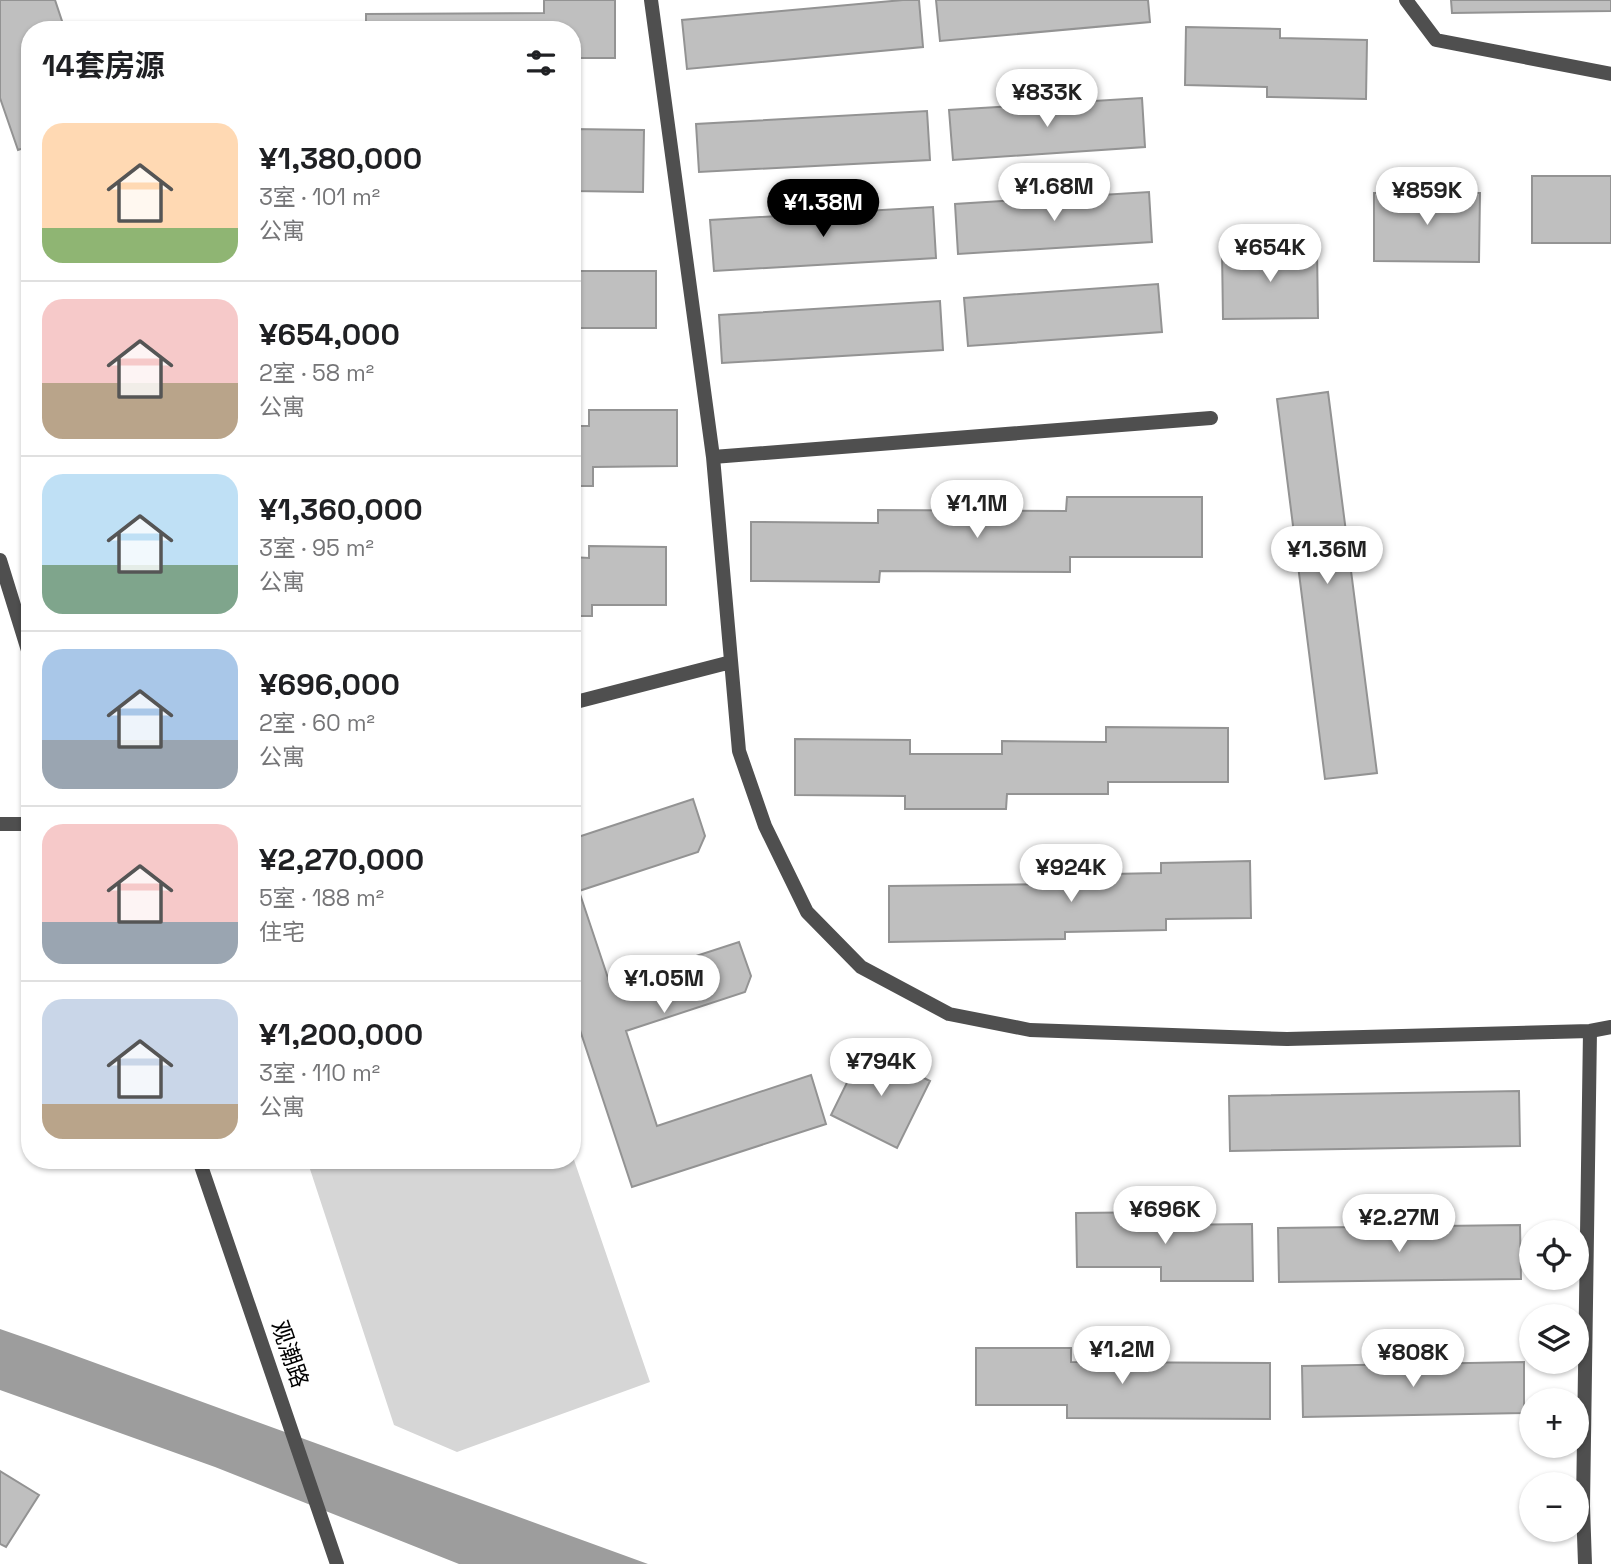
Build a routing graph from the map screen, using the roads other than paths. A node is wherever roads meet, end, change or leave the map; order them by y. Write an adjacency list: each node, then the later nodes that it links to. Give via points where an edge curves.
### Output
1 (651, 0): 5 (street)
2 (1406, 0): 3 (street, via 1436,40)
3 (1611, 74)
4 (1211, 418): 5 (street)
5 (713, 457): 8 (street)
6 (0, 560): 7 (street)
7 (21, 628)
8 (731, 662): 9 (street); 13 (street, via 738,751 765,826 807,912 861,967 949,1014 1030,1030 1287,1039)
9 (581, 702)
10 (0, 824): 11 (street)
11 (21, 824)
12 (1611, 1027): 13 (street)
13 (1590, 1031): 16 (street)
14 (202, 1169): 15 (street, 观潮路)
15 (336, 1561)
16 (1585, 1564)

